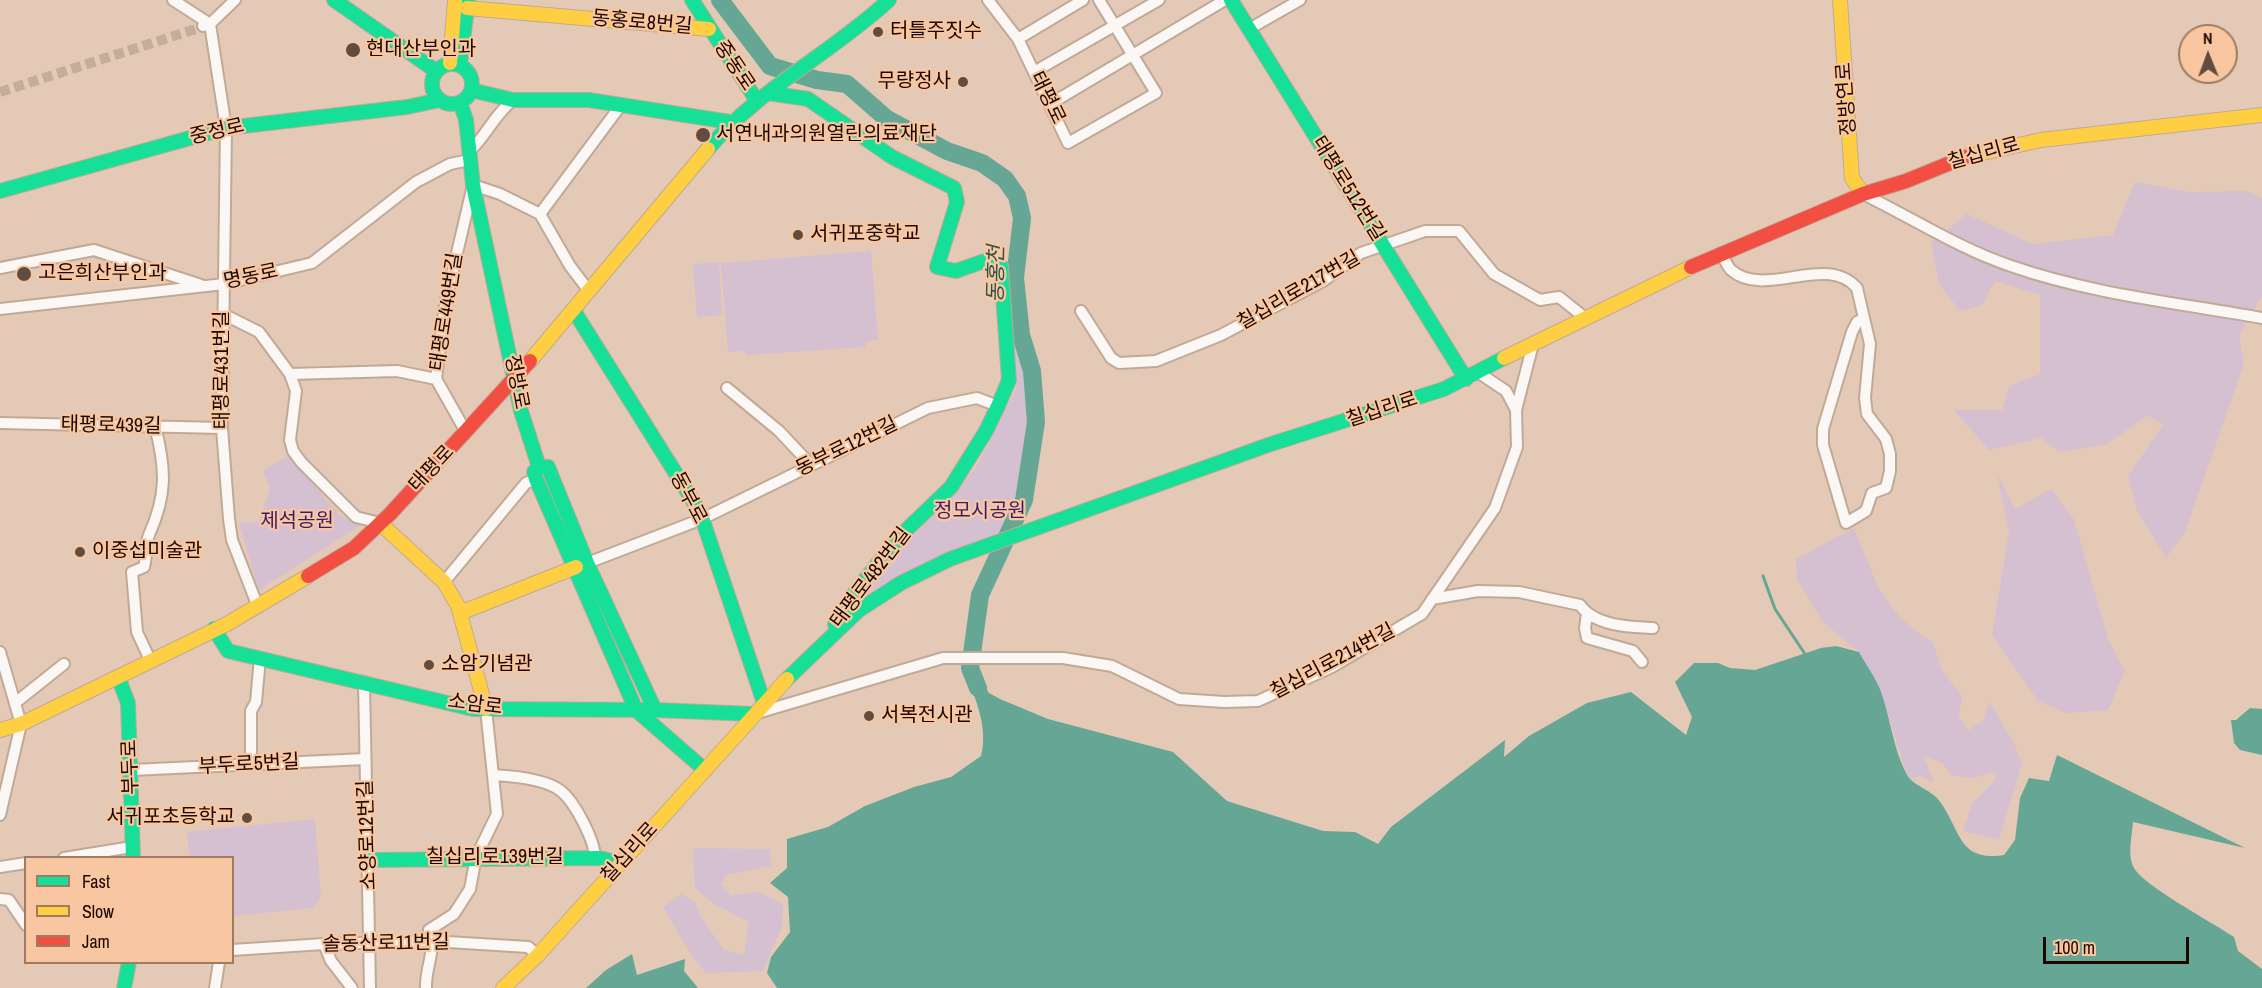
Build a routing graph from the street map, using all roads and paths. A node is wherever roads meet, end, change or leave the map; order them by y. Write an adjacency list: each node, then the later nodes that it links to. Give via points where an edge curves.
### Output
1 (172, 0): 16 (street)
2 (235, 0): 16 (street)
3 (334, 0): 23 (street)
4 (455, 0): 22 (street)
5 (692, 0): 18 (street, 중동로)
6 (889, 0): 26 (street, 태평로, via 864,23)
7 (1083, 0): 20 (street)
8 (1099, 0): 17 (street)
9 (1159, 0): 17 (street)
10 (1225, 0): 21 (street)
11 (1231, 0): 19 (street, 태평로512번길)
12 (1300, 0): 19 (street)
13 (1840, 0): 38 (street, 정방연로, via 1852,178)
14 (992, 1): 20 (street, 태평로)
15 (468, 4): 18 (street, 동홍로8번길); 22 (street)
16 (206, 25): 34 (street, 태평로431번길)
17 (1115, 26): 21 (street); 24 (street)
18 (709, 29): 26 (street, 중동로)
19 (1249, 29): 40 (street, 태평로512번길)
20 (1018, 39): 24 (street, 태평로)
21 (1132, 54): 30 (street); 30 (street, 태평로, via 1156,93 1068,143)
22 (455, 64): 23 (street); 25 (street, via 470,74)
23 (436, 71): 27 (street, via 432,87)
24 (1034, 72): 30 (street, 태평로)
25 (471, 90): 28 (street); 29 (street)
26 (766, 94): 33 (street, 태평로); 60 (street, 태평로482번길, via 808,99 892,157 954,188 957,202 937,267 945,272 959,272 985,258 1001,266 1009,380)
27 (440, 100): 29 (street, via 448,104); 34 (street, 중정로)
28 (513, 100): 31 (street, via 589,100); 35 (street, via 498,112)
29 (460, 102): 35 (street, 정방로)
30 (1050, 104)
31 (621, 105): 33 (street); 39 (street)
32 (2262, 115): 38 (street, 칠십리로, via 1997,147)
33 (730, 122): 45 (street, 태평로)
34 (226, 128): 37 (street, 중정로); 43 (street, 태평로431번길)
35 (469, 156): 36 (street, 정방로); 43 (street, 명동로, via 416,182 312,263)
36 (473, 185): 39 (street); 56 (street, 태평로449번길, via 445,304); 58 (street, 정방로)
37 (0, 191)
38 (1863, 194): 41 (street, 칠십리로); 51 (street, via 1971,250 2020,269 2107,290)
39 (540, 214): 45 (street)
40 (1384, 246): 48 (street, 칠십리로217번길, via 1361,254 1323,281 1214,339 1156,361 1119,363 1111,358); 50 (street, 칠십리로217번길, via 1425,231 1458,231 1494,274 1540,300 1558,297); 57 (street, 태평로512번길)
41 (1721, 254): 50 (street, 칠십리로); 52 (street, via 1730,270 1752,280 1843,277 1857,288)
42 (0, 268): 44 (street, via 94,250)
43 (224, 284): 44 (street, 명동로); 49 (street, 태평로431번길)
44 (205, 286): 46 (street, 명동로)
45 (589, 291): 47 (street, 태평로)
46 (0, 309)
47 (574, 311): 58 (street, 태평로); 68 (street, 동부로)
48 (1081, 311)
49 (223, 314): 55 (street, via 259,332); 64 (street, 태평로431번길)
50 (1584, 317): 53 (street, 칠십리로)
51 (2262, 318)
52 (1863, 319): 52 (street, via 1870,359 1867,414 1886,439 1890,471 1886,488 1872,493 1866,511 1846,523 1823,445 1823,429 1852,332)
53 (1533, 344): 54 (street, 칠십리로); 61 (street, 칠십리로214번길)
54 (1479, 373): 57 (street, 칠십리로); 61 (street, via 1506,391)
55 (290, 374): 56 (street, via 397,371); 69 (street, via 296,391 290,440 293,451 356,517)
56 (436, 379): 65 (street, 태평로449번길)
57 (1466, 379): 78 (street, 칠십리로, via 950,559 859,610)
58 (514, 380): 65 (street, 태평로); 67 (street, 정방로)
59 (727, 388): 66 (street, via 779,431)
60 (998, 406): 66 (street, 동부로12번길, via 977,398 928,408); 78 (street, 태평로482번길, via 951,487 899,537 852,596)
61 (1516, 410): 72 (street, 칠십리로214번길, via 1517,447 1495,508)
62 (0, 423): 63 (street, 태평로439길)
63 (155, 426): 64 (street, 태평로439길); 81 (street, via 165,481 144,567 132,572 137,632)
64 (222, 428): 73 (street, 태평로431번길, via 232,540)
65 (466, 432): 69 (street, 태평로)
66 (811, 465): 68 (street, 동부로12번길)
67 (537, 473): 70 (street, 정방로); 71 (street)
68 (702, 519): 70 (street); 87 (street, 동부로)
69 (380, 524): 71 (street); 73 (street, 태평로, via 354,548)
70 (582, 565): 74 (street); 89 (street, 정방로); 90 (street, 정방로)
71 (444, 582): 74 (street)
72 (1432, 598): 75 (street, via 1478,591 1519,592 1580,605); 91 (street, 칠십리로214번길, via 1422,614 1332,667 1258,701 1179,699 1112,666 1064,658 963,657 942,658)
73 (258, 607): 77 (street, 태평로)
74 (460, 613): 88 (street)
75 (1587, 614): 76 (street, via 1617,625); 82 (street, via 1587,638 1633,651)
76 (1653, 628)
77 (214, 629): 80 (street, 소암로, via 228,651); 81 (street, 태평로)
78 (825, 640): 87 (street, 칠십리로)
79 (0, 652): 86 (street)
80 (260, 658): 85 (street, 소암로); 95 (street, via 256,702 251,711)
81 (151, 662): 84 (street, 태평로)
82 (1642, 662)
83 (64, 664): 86 (street)
84 (118, 677): 92 (street, 태평로); 96 (street, 부두로, via 128,704)
85 (364, 682): 88 (street, 소암로); 94 (street, 소양로12번길)
86 (15, 703): 92 (street)
87 (764, 703): 91 (street, 칠십리로)
88 (486, 710): 89 (street, 소암로); 98 (street)
89 (636, 710): 90 (street, 소암로); 97 (street)
90 (656, 710): 91 (street, 소암로)
91 (754, 714): 97 (street, 칠십리로)
92 (21, 724): 93 (street, 태평로); 99 (street)
93 (0, 730)
94 (365, 759): 95 (street, 부두로5번길); 104 (street, 소양로12번길)
95 (251, 765): 96 (street, 부두로5번길)
96 (132, 770): 100 (street, 부두로)
97 (705, 770): 106 (street, 칠십리로)
98 (493, 775): 102 (street, via 496,814); 103 (street, via 524,777 561,791 583,822)
99 (0, 815)
100 (133, 852): 101 (street)
101 (87, 856)
102 (476, 857): 103 (street, 칠십리로139번길); 104 (street, 칠십리로139번길); 110 (street, via 470,889 454,914 429,930)
103 (595, 858): 106 (street, 칠십리로139번길)
104 (369, 860): 111 (street, 소양로12번길)
105 (24, 863): 107 (street)
106 (621, 863): 114 (street, 칠십리로)
107 (0, 867)
108 (0, 899): 109 (street, via 9,900)
109 (24, 922)
110 (432, 941): 111 (street, 솔동산로11번길); 114 (street, 솔동산로11번길, via 528,947); 121 (street)
111 (369, 943): 112 (street, 솔동산로11번길); 120 (street, 소양로12번길)
112 (324, 944): 113 (street, 솔동산로11번길); 119 (street)
113 (234, 950)
114 (538, 955): 122 (street, 칠십리로)
115 (129, 964): 117 (street)
116 (219, 964): 118 (street)
117 (124, 988)
118 (215, 988)
119 (352, 988)
120 (370, 988)
121 (426, 988)
122 (504, 988)

